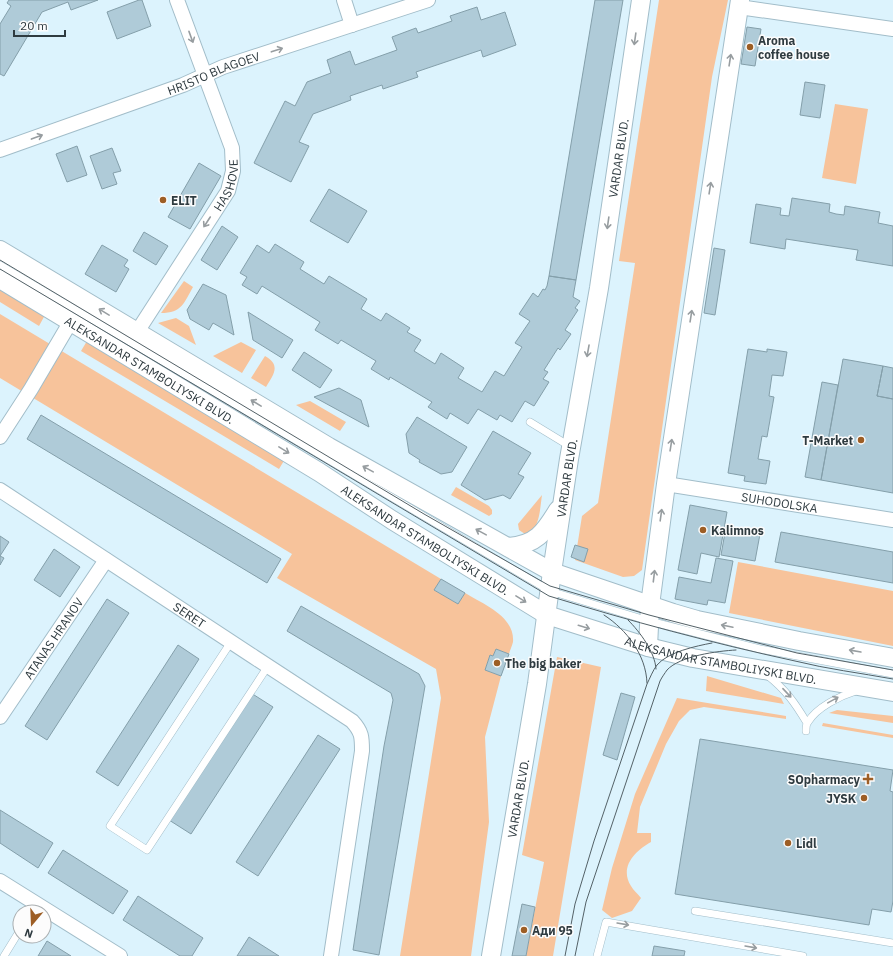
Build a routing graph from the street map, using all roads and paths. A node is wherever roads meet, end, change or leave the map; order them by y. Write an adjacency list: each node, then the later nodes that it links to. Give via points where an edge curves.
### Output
1 (177, 0): 8 (street, HASHOVE, one-way to 8)
2 (344, 0): 6 (street)
3 (428, 0): 6 (street, HRISTO BLAGOEV)
4 (641, 0): 17 (street, VARDAR BLVD., one-way to 17, via 599,288)
5 (739, 4): 7 (street); 18 (street, one-way to 5)
6 (352, 25): 8 (street, HRISTO BLAGOEV, one-way to 6)
7 (893, 29)
8 (205, 75): 9 (street, HRISTO BLAGOEV, one-way to 8); 14 (street, HASHOVE, one-way to 14, via 232,148 233,171 228,191)
9 (0, 150)
10 (0, 250): 14 (street, ALEKSANDAR STAMBOLIYSKI BLVD., one-way to 10)
11 (0, 266): 25 (lane)
12 (0, 279): 13 (street, ALEKSANDAR STAMBOLIYSKI BLVD.)
13 (71, 321): 16 (street); 27 (street, ALEKSANDAR STAMBOLIYSKI BLVD., one-way to 27, via 319,472)
14 (137, 332): 22 (street, ALEKSANDAR STAMBOLIYSKI BLVD., one-way to 14, via 329,447)
15 (530, 422): 17 (lane)
16 (0, 437)
17 (571, 447): 20 (street, VARDAR BLVD.)
18 (666, 484): 21 (street, SUHODOLSKA); 26 (street, one-way to 18)
19 (0, 490): 23 (street, SERET)
20 (562, 505): 22 (street, via 546,529 534,540 521,546); 24 (street, VARDAR BLVD.)
21 (893, 520)
22 (508, 547): 24 (street, ALEKSANDAR STAMBOLIYSKI BLVD.)
23 (106, 560): 28 (street, SERET); 36 (street, ATANAS HRANOV)
24 (552, 572): 25 (street, VARDAR BLVD.); 26 (street, ALEKSANDAR STAMBOLIYSKI BLVD.)
25 (550, 591): 26 (lane); 27 (street, VARDAR BLVD.)
26 (650, 613): 29 (street); 30 (street, ALEKSANDAR STAMBOLIYSKI BLVD., one-way to 26); 33 (lane, via 760,649)
27 (546, 615): 29 (street, ALEKSANDAR STAMBOLIYSKI BLVD., one-way to 29); 48 (street, VARDAR BLVD., via 537,684)
28 (231, 642): 31 (street, SERET); 31 (lane, via 110,826 147,850)
29 (648, 646): 32 (street, ALEKSANDAR STAMBOLIYSKI BLVD., via 708,661)
30 (893, 658)
31 (268, 666): 47 (street, SERET, via 352,721 359,728 362,738)
32 (759, 669): 34 (street, ALEKSANDAR STAMBOLIYSKI BLVD.); 37 (lane, one-way to 37, via 793,699)
33 (893, 674)
34 (865, 687): 35 (street, ALEKSANDAR STAMBOLIYSKI BLVD.); 37 (lane, one-way to 34, via 828,703)
35 (893, 692)
36 (0, 717)
37 (807, 723): 38 (lane)
38 (806, 731)
39 (0, 881): 40 (street)
40 (29, 904)
41 (695, 911): 44 (lane)
42 (52, 918): 46 (street)
43 (12, 943): 45 (lane)
44 (893, 943)
45 (4, 956)
46 (120, 956)
47 (331, 956)
48 (491, 956)
49 (597, 956): 50 (lane, one-way to 50, via 606,922)
50 (803, 956)

